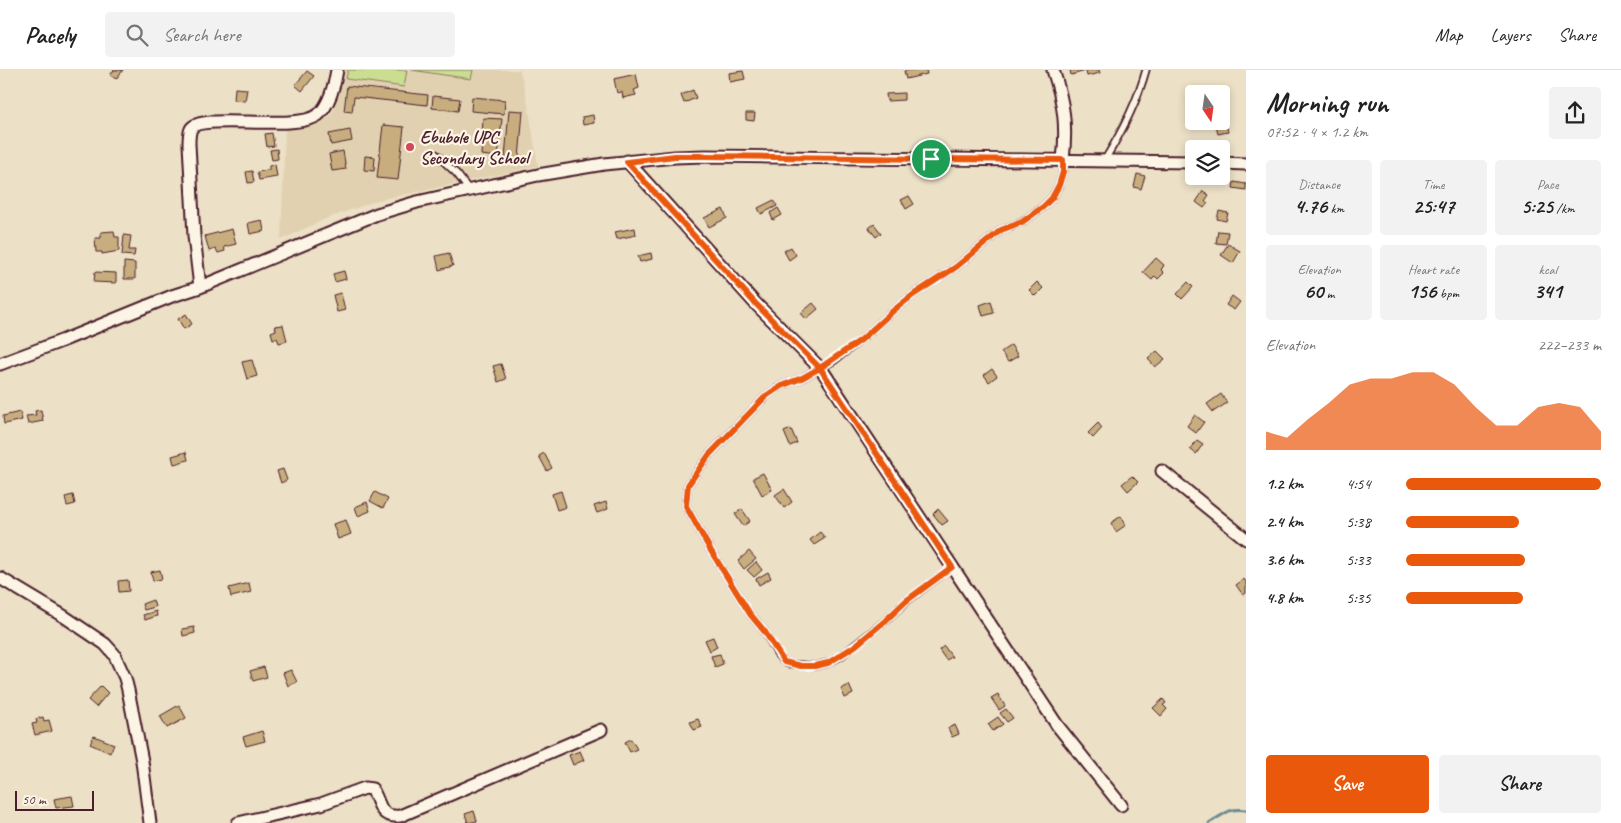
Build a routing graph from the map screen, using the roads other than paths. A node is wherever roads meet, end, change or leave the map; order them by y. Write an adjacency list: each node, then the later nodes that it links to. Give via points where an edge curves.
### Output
1 (337, 70): 12 (street, via 336,83 318,115 279,122 213,121 195,124 190,129 194,236)
2 (1053, 70): 5 (street, via 1064,115)
3 (1146, 70): 6 (lane, via 1134,109)
4 (436, 154): 11 (lane)
5 (1063, 160): 6 (street); 7 (street, via 675,156); 14 (lane, via 1059,185 1043,207 1022,222 1001,230 956,267 913,295 861,340)
6 (1104, 161): 8 (street)
7 (627, 162): 11 (street, via 538,175); 14 (street, via 755,303)
8 (1185, 162)
9 (1230, 163): 10 (street)
10 (1246, 164)
11 (469, 190): 12 (street, via 377,214)
12 (200, 287): 13 (street)
13 (0, 364)
14 (820, 368): 17 (street); 17 (lane, via 766,396 709,455 688,485 686,506 750,614 784,662 801,666 828,663 855,646 906,601)
15 (1162, 472): 16 (street)
16 (1246, 539)
17 (952, 567): 20 (street, via 1057,725)
18 (0, 578): 21 (street, via 93,635 114,654 128,690)
19 (600, 730): 22 (street, via 400,816 391,817 384,813 372,789 366,788 321,804)
20 (1120, 805)
21 (150, 823)
22 (238, 823)

